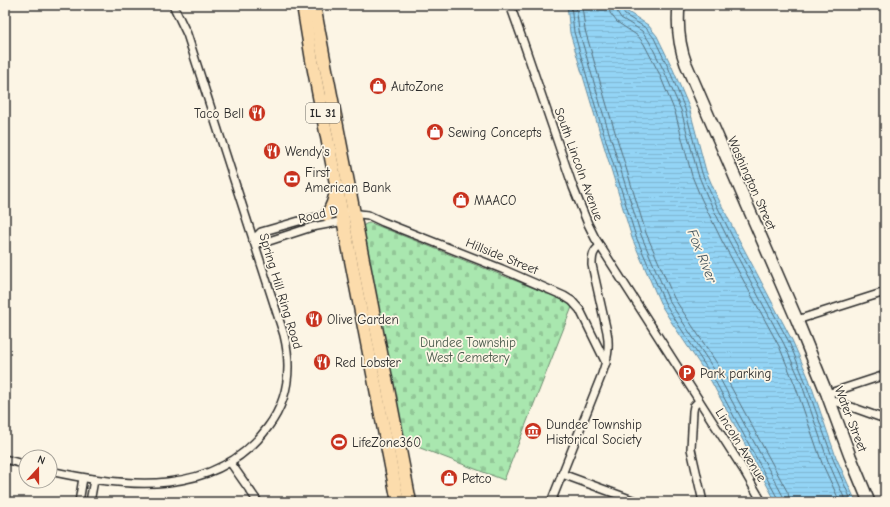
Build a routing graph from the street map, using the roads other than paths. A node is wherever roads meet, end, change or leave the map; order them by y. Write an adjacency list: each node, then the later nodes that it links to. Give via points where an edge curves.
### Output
1 (173, 5): 10 (street, Spring Hill Ring Road, via 189,40)
2 (303, 5): 6 (main road, IL 31)
3 (314, 5): 7 (main road)
4 (510, 5): 11 (street, South Lincoln Avenue, via 578,201)
5 (679, 5): 13 (street, Washington Street, via 679,34 686,64)
6 (337, 187): 8 (main road, via 335,200); 9 (main road, IL 31)
7 (354, 214): 9 (street, Road D); 14 (street, Hillside Street, via 368,215 561,294 578,307); 19 (main road)
8 (327, 215): 9 (street, Road D); 10 (street, Road D, via 261,232)
9 (343, 217): 10 (street, Road D, via 263,243); 19 (main road, IL 31)
10 (253, 240): 22 (street, Spring Hill Ring Road, via 286,345 289,362 288,380 281,404 270,425 248,450)
11 (600, 246): 14 (street, via 593,253 592,263 608,337); 18 (street, South Lincoln Avenue)
12 (885, 292): 13 (street)
13 (797, 320): 15 (street, Washington Street)
14 (606, 363): 25 (street)
15 (817, 369): 17 (street, Water Street)
16 (885, 376): 17 (street)
17 (828, 396): 20 (street); 37 (street, Water Street)
18 (699, 400): 35 (street, via 693,411 691,446); 36 (street, Lincoln Avenue)
19 (387, 414): 31 (main road, IL 31); 32 (main road)
20 (885, 419)
21 (5, 459): 23 (street)
22 (230, 462): 27 (street, Spring Hill Ring Road, via 207,474 176,481 133,483); 30 (street)
23 (18, 463)
24 (58, 473): 26 (street, Spring Hill Ring Road)
25 (562, 474): 33 (street); 34 (street)
26 (83, 478): 27 (street, Spring Hill Ring Road); 28 (street)
27 (94, 480): 29 (street)
28 (78, 502)
29 (90, 502)
30 (258, 502)
31 (398, 502)
32 (410, 502)
33 (551, 502)
34 (638, 502)
35 (703, 502)
36 (762, 502)
37 (870, 502)

